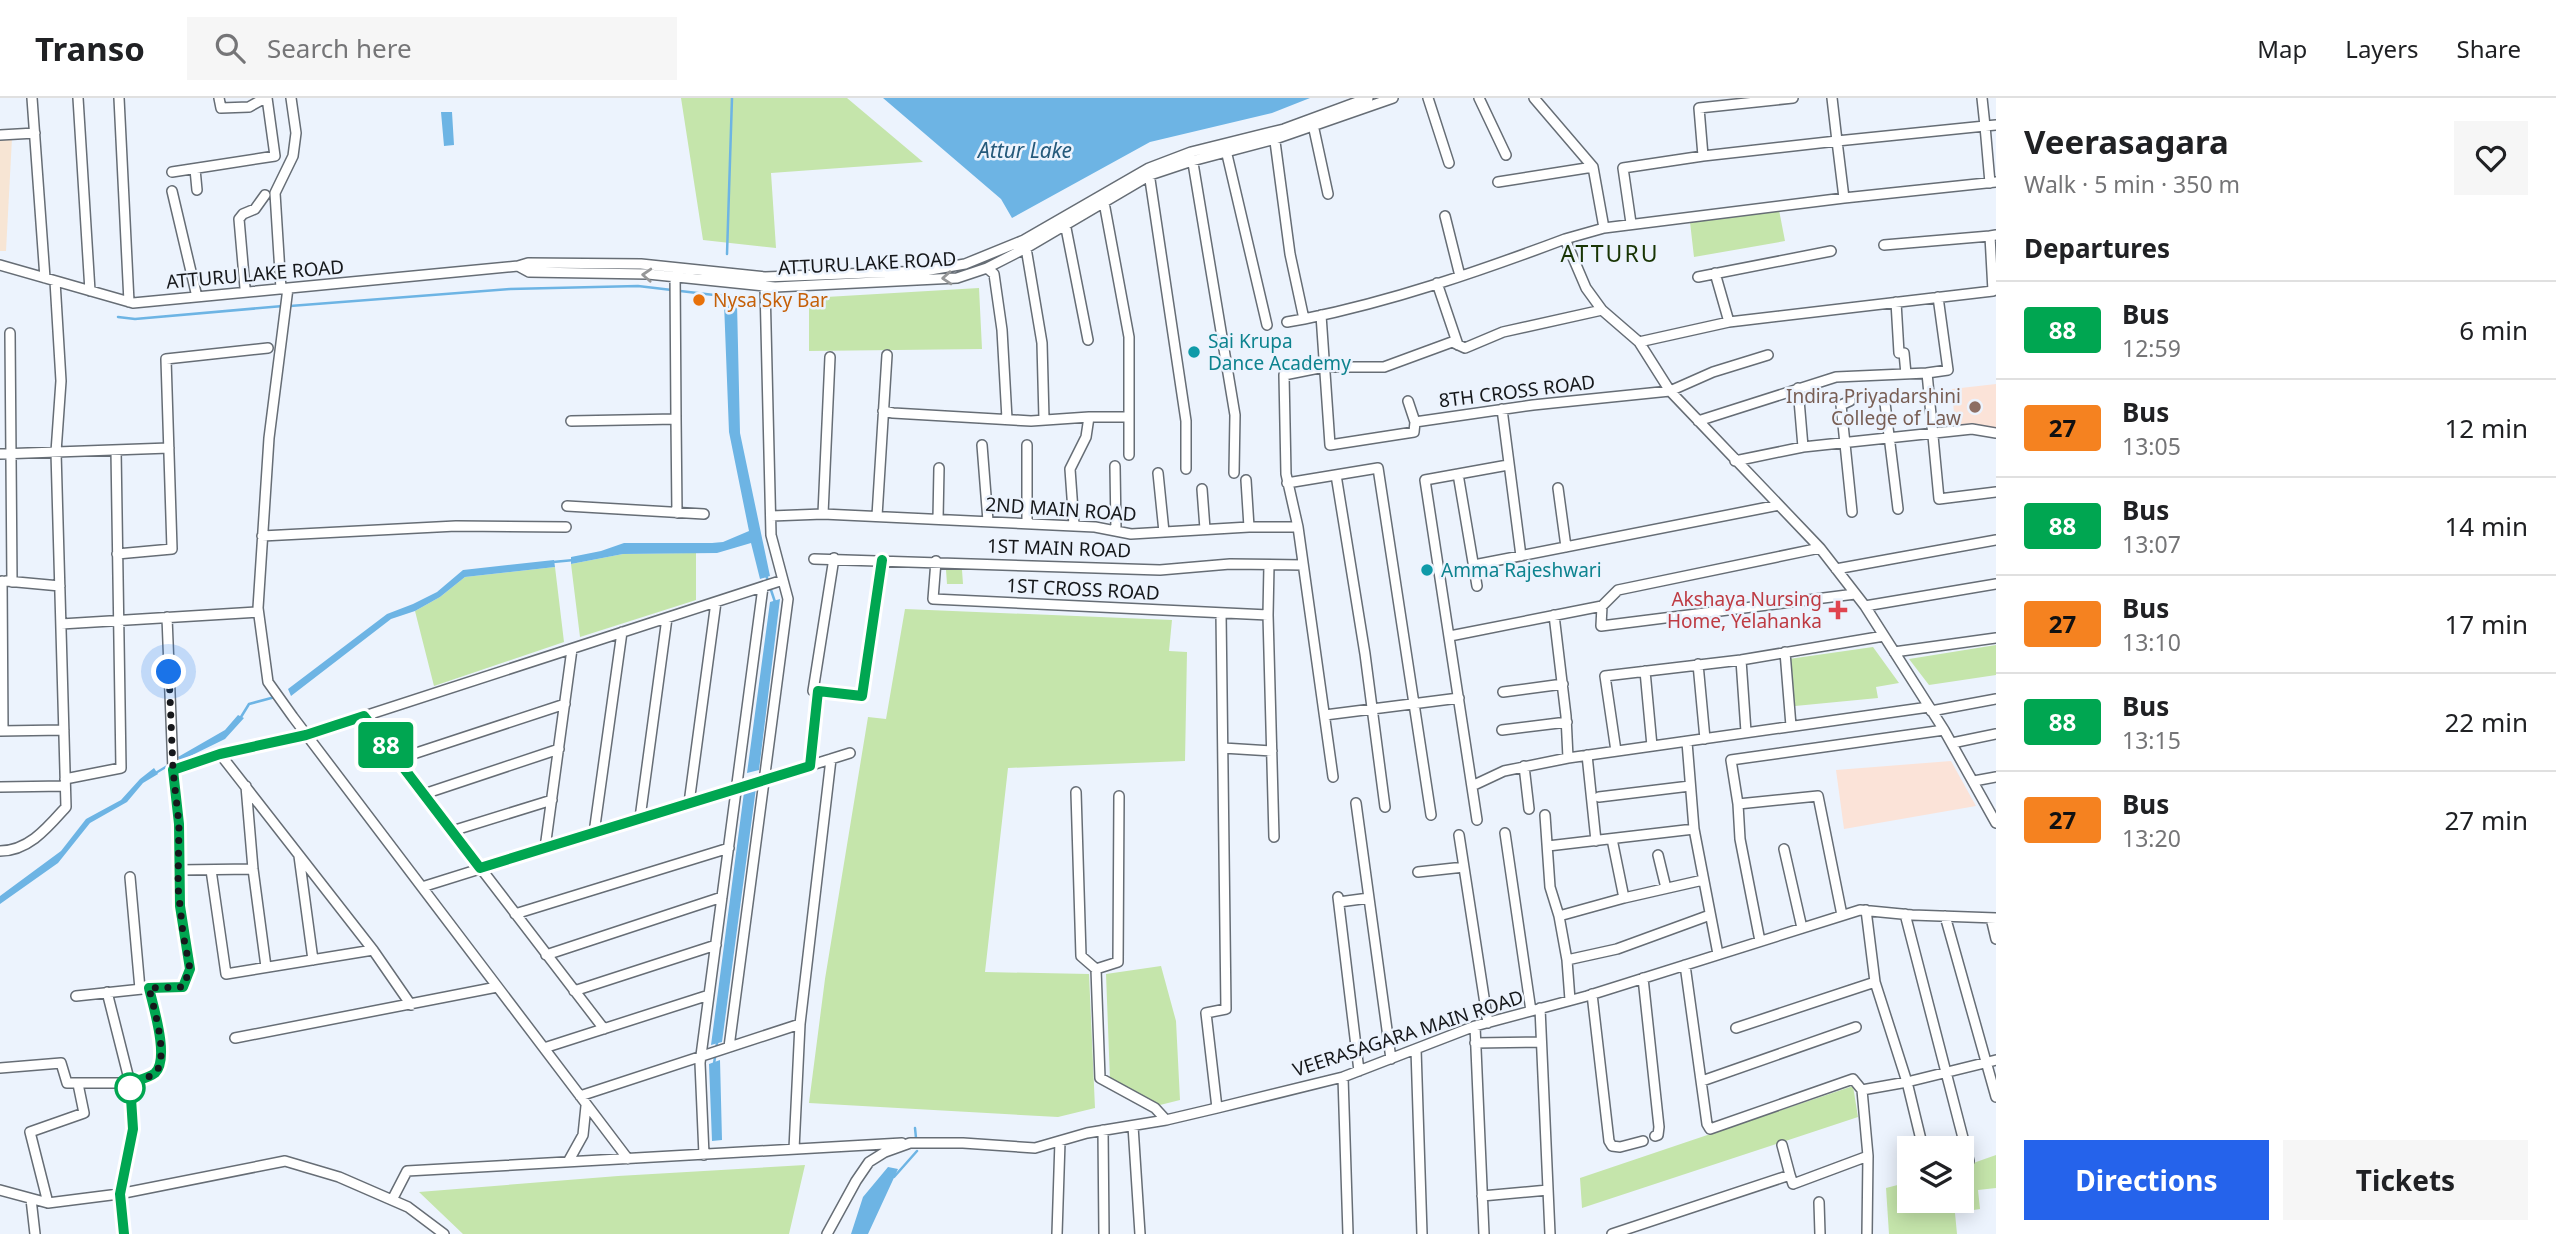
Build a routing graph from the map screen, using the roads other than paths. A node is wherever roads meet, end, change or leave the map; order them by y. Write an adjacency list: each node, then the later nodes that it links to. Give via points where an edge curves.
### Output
1 (32, 98): 18 (street)
2 (78, 98): 61 (street)
3 (119, 98): 64 (street)
4 (219, 98): 5 (street, via 221,108 249,107)
5 (266, 98): 24 (street)
6 (291, 98): 25 (street, via 296,133)
7 (1368, 98): 15 (street, ATTURU LAKE ROAD)
8 (1393, 98): 15 (street, ATTURU LAKE ROAD)
9 (1429, 98): 28 (street)
10 (1479, 98): 23 (street)
11 (1534, 98): 29 (street)
12 (1793, 98): 27 (street, via 1699,108)
13 (1832, 98): 21 (street)
14 (1982, 98): 17 (street)
15 (1313, 122): 20 (street, ATTURU LAKE ROAD); 37 (street)
16 (1996, 125): 17 (street)
17 (1985, 126): 21 (street); 34 (street)
18 (35, 133): 19 (street); 56 (street)
19 (0, 135)
20 (1274, 135): 22 (street, ATTURU LAKE ROAD); 68 (street)
21 (1837, 141): 27 (street); 39 (street)
22 (1225, 148): 26 (street, ATTURU LAKE ROAD); 71 (street)
23 (1506, 155)
24 (275, 156): 25 (street); 30 (street)
25 (293, 156): 60 (street, via 275,193)
26 (1191, 156): 32 (street, ATTURU LAKE ROAD); 117 (street, via 1235,415)
27 (1703, 156): 43 (street, via 1623,169)
28 (1450, 163)
29 (1593, 167): 33 (street); 44 (street)
30 (195, 169): 31 (street); 35 (street)
31 (172, 172)
32 (1149, 172): 40 (street, ATTURU LAKE ROAD); 115 (street, via 1186,421)
33 (1498, 182)
34 (1993, 183): 39 (street)
35 (197, 190)
36 (172, 191): 62 (street)
37 (1328, 194)
38 (265, 195): 59 (street, via 239,219)
39 (1844, 198): 43 (street)
40 (1103, 199): 42 (street, ATTURU LAKE ROAD); 91 (street, via 1129,337)
41 (1445, 216): 54 (street)
42 (1065, 222): 47 (street, ATTURU LAKE ROAD); 73 (street)
43 (1631, 223): 44 (street)
44 (1604, 228): 46 (street)
45 (1993, 235): 48 (street); 63 (street, via 1993,291)
46 (1565, 239): 54 (street); 66 (street, via 1586,288)
47 (1025, 244): 51 (street, ATTURU LAKE ROAD); 52 (street, ATTURU LAKE ROAD, via 965,264 924,271 765,277); 94 (street, via 1042,343)
48 (1884, 245)
49 (1831, 251): 53 (street)
50 (0, 265): 56 (street, ATTURU LAKE ROAD)
51 (987, 268): 58 (street, ATTURU LAKE ROAD, one-way to 58, via 957,278); 93 (street, via 994,274 1002,330)
52 (675, 272): 58 (street, ATTURU LAKE ROAD); 60 (street, ATTURU LAKE ROAD, via 528,272 518,266); 92 (street)
53 (1716, 273): 55 (street); 70 (street)
54 (1460, 276): 57 (street)
55 (1698, 277)
56 (50, 279): 61 (street, ATTURU LAKE ROAD); 107 (street, via 61,380)
57 (1437, 283): 67 (street); 75 (street)
58 (765, 286): 132 (street)
59 (244, 288)
60 (284, 289): 62 (street, ATTURU LAKE ROAD); 144 (street)
61 (90, 290): 64 (street, ATTURU LAKE ROAD)
62 (197, 297): 64 (street, ATTURU LAKE ROAD)
63 (1938, 297): 65 (street); 81 (street, via 1948,370)
64 (129, 302)
65 (1896, 302): 70 (street); 82 (street, via 1899,353 1904,353)
66 (1602, 310): 74 (street); 75 (street, via 1503,332 1465,348)
67 (1321, 315): 68 (street); 80 (street)
68 (1304, 319): 69 (street)
69 (1287, 322)
70 (1729, 322): 74 (street)
71 (1267, 325)
72 (10, 333): 109 (street)
73 (1088, 340)
74 (1639, 342): 84 (street)
75 (1458, 345): 80 (street, via 1452,342 1384,367)
76 (268, 348): 105 (street, via 166,359)
77 (887, 355): 89 (street)
78 (1768, 355): 84 (street, 8TH CROSS ROAD)
79 (830, 357): 131 (street)
80 (1324, 368): 97 (street, 8TH CROSS ROAD, via 1330,445 1414,432); 121 (street, via 1284,375)
81 (1927, 373): 82 (street); 99 (street)
82 (1906, 374): 83 (street, via 1836,377)
83 (1798, 388): 96 (street); 104 (street)
84 (1670, 391): 88 (street, 8TH CROSS ROAD); 96 (street)
85 (1408, 401): 97 (street)
86 (1850, 401): 101 (street, via 1841,405)
87 (1885, 403): 100 (street)
88 (1502, 409): 97 (street, 8TH CROSS ROAD); 112 (street)
89 (883, 411): 93 (street); 133 (street)
90 (1089, 416): 91 (street); 94 (street); 137 (street, via 1086,437 1070,469)
91 (1129, 417): 110 (street)
92 (676, 419): 95 (street); 128 (street)
93 (1007, 419): 94 (street)
94 (1044, 419)
95 (571, 421)
96 (1698, 421): 111 (street)
97 (1415, 422)
98 (1996, 433): 99 (street, via 1972,429)
99 (1933, 434): 100 (street); 124 (street, via 1939,499)
100 (1889, 438): 101 (street); 127 (street)
101 (1846, 443): 104 (street); 129 (street)
102 (982, 444): 135 (street)
103 (1027, 445): 136 (street)
104 (1803, 447): 111 (street)
105 (169, 448): 106 (street); 148 (street, via 172,549)
106 (116, 450): 107 (street); 148 (street)
107 (56, 452): 109 (street); 161 (street)
108 (0, 454): 109 (street)
109 (11, 454): 159 (street)
110 (1129, 455)
111 (1735, 461): 125 (street)
112 (1508, 465): 118 (street); 149 (street)
113 (1115, 466): 141 (street)
114 (939, 468): 134 (street)
115 (1186, 469)
116 (1158, 472): 143 (street)
117 (1234, 473)
118 (1458, 474): 156 (street); 177 (street, via 1425,480)
119 (1336, 475): 121 (street); 191 (street, via 1378,468); 193 (street)
120 (1246, 480): 139 (street)
121 (1287, 483): 140 (street)
122 (1558, 488): 146 (street)
123 (1202, 489): 142 (street)
124 (1996, 492)
125 (1779, 505): 146 (street); 147 (street)
126 (567, 506): 128 (street)
127 (1898, 509)
128 (677, 513): 130 (street)
129 (1852, 513)
130 (704, 514)
131 (823, 514): 132 (street, 2ND MAIN ROAD); 133 (street, 2ND MAIN ROAD)
132 (771, 516): 158 (street, via 771,536)
133 (877, 516): 134 (street, 2ND MAIN ROAD)
134 (938, 519): 135 (street, 2ND MAIN ROAD)
135 (988, 521): 136 (street, 2ND MAIN ROAD)
136 (1027, 523): 137 (street, 2ND MAIN ROAD)
137 (1074, 526): 141 (street, 2ND MAIN ROAD)
138 (566, 527): 144 (street, via 451,526)
139 (1249, 527): 140 (street, 2ND MAIN ROAD); 142 (street, 2ND MAIN ROAD)
140 (1298, 527): 155 (street)
141 (1116, 529): 143 (street, 2ND MAIN ROAD, via 1130,534)
142 (1205, 529): 143 (street, 2ND MAIN ROAD)
143 (1164, 532)
144 (262, 536): 168 (street)
145 (1996, 540): 157 (street)
146 (1566, 547): 149 (street)
147 (1820, 548): 157 (street); 166 (street, via 1618,590)
148 (117, 554): 174 (street)
149 (1521, 556): 156 (street)
150 (834, 558): 151 (street, 1ST MAIN ROAD); 152 (street, 1ST MAIN ROAD); 187 (street, via 813,691)
151 (814, 559)
152 (882, 560): 153 (street, 1ST MAIN ROAD); 187 (street, via 862,696)
153 (936, 561): 154 (street, 1ST MAIN ROAD, via 1160,570); 169 (street, 1ST CROSS ROAD, via 933,599)
154 (1269, 565): 155 (street, 1ST MAIN ROAD); 170 (street)
155 (1303, 565): 195 (street)
156 (1474, 565): 162 (street)
157 (1836, 569): 164 (street)
158 (783, 580): 163 (street); 225 (street, via 788,599)
159 (4, 581): 161 (street); 202 (street)
160 (1996, 584): 167 (street)
161 (60, 586): 175 (street)
162 (1477, 586)
163 (763, 587): 165 (street); 231 (street)
164 (1855, 594): 166 (street, via 1601,626); 167 (street)
165 (716, 602): 173 (street); 238 (street)
166 (1602, 606): 171 (street)
167 (1865, 606): 178 (street)
168 (258, 612): 172 (street); 205 (street, via 268,682)
169 (1221, 613): 170 (street, 1ST CROSS ROAD); 210 (street)
170 (1268, 615): 212 (street)
171 (1554, 615): 177 (street); 186 (street)
172 (167, 617): 174 (street); 222 (street)
173 (667, 618): 176 (street); 245 (street)
174 (118, 620): 175 (street); 227 (street, via 121,768)
175 (61, 624): 199 (street)
176 (622, 632): 180 (street); 250 (street)
177 (1450, 636): 189 (street)
178 (1884, 636): 181 (street); 182 (street)
179 (1996, 638): 182 (street)
180 (572, 649): 192 (street); 196 (street)
181 (1785, 652): 183 (street); 198 (street)
182 (1894, 652): 194 (street)
183 (1741, 660): 184 (street); 203 (street)
184 (1698, 664): 185 (street); 206 (street)
185 (1646, 671): 209 (street); 213 (street, via 1605,676)
186 (1563, 684): 188 (street); 197 (street)
187 (818, 691): 220 (street)
188 (1503, 692)
189 (1459, 698): 191 (street); 229 (street)
190 (1996, 699): 194 (street)
191 (1413, 703): 193 (street); 243 (street)
192 (565, 704): 211 (street); 219 (street)
193 (1372, 709): 195 (street); 241 (street)
194 (1930, 709): 198 (street); 201 (street)
195 (1325, 715): 224 (street)
196 (364, 716): 205 (street); 219 (street)
197 (1567, 722): 200 (street); 217 (street)
198 (1791, 726): 203 (street)
199 (64, 730): 202 (street); 227 (street)
200 (1502, 730)
201 (1944, 730): 208 (street); 240 (street, via 1731,760)
202 (1, 731)
203 (1746, 732): 206 (street)
204 (1996, 734): 208 (street)
205 (306, 735): 215 (street); 271 (street)
206 (1705, 739): 207 (street)
207 (1686, 742): 209 (street); 230 (street)
208 (1952, 743): 226 (street)
209 (1653, 746): 213 (street)
210 (1223, 748): 212 (street); 335 (street, via 1226,1009 1206,1013)
211 (559, 749): 234 (street); 237 (street)
212 (1272, 751): 253 (street)
213 (1616, 751): 216 (street)
214 (850, 753): 218 (street)
215 (220, 754): 222 (street); 228 (street)
216 (1587, 755): 217 (street); 255 (street)
217 (1568, 758): 221 (street)
218 (831, 759): 220 (street); 309 (street)
219 (398, 760): 234 (street)
220 (810, 766): 225 (street)
221 (1524, 766): 229 (street); 242 (street)
222 (173, 770): 266 (street)
223 (1996, 777): 226 (street)
224 (1333, 778)
225 (761, 781): 231 (street); 318 (street)
226 (1974, 781): 247 (street)
227 (65, 783): 232 (street); 260 (street, via 66,807 38,837)
228 (246, 785): 261 (street); 265 (street)
229 (1472, 786): 246 (street)
230 (1690, 786): 236 (street); 248 (street)
231 (741, 787): 238 (street); 258 (street)
232 (0, 788)
233 (1076, 792): 295 (street, via 1081,956)
234 (424, 794): 249 (street)
235 (1119, 796): 295 (street, via 1118,962)
236 (1599, 797)
237 (552, 800): 249 (street); 257 (street)
238 (689, 803): 245 (street)
239 (1356, 803): 274 (street)
240 (1738, 804): 280 (street, via 1818,796); 286 (street, via 1740,839)
241 (1385, 807)
242 (1529, 809)
243 (1431, 815)
244 (1545, 815): 256 (street)
245 (640, 818): 250 (street)
246 (1477, 820)
247 (1996, 823)
248 (1694, 829): 254 (street); 270 (street)
249 (452, 831): 264 (street)
250 (594, 832): 257 (street)
251 (1504, 833): 307 (street)
252 (1459, 835): 263 (street)
253 (1275, 837)
254 (1612, 839): 255 (street); 275 (street)
255 (1596, 841): 256 (street)
256 (1548, 846): 281 (street, via 1550,887)
257 (545, 848): 264 (street)
258 (729, 848): 273 (street); 277 (street)
259 (1784, 849): 284 (street)
260 (0, 851)
261 (299, 854): 288 (street); 291 (street)
262 (1658, 855): 272 (street)
263 (1464, 867): 268 (street); 308 (street)
264 (480, 868): 271 (street); 277 (street)
265 (253, 869): 267 (street); 294 (street)
266 (178, 870): 267 (street); 299 (street, via 190,969 183,987)
267 (211, 870): 294 (street, via 226,974)
268 (1418, 872)
269 (130, 877): 299 (street)
270 (1703, 880): 272 (street); 279 (street)
271 (422, 887): 298 (street)
272 (1667, 888): 275 (street)
273 (722, 897): 287 (street); 290 (street)
274 (1369, 898): 321 (street); 325 (street, via 1339,900)
275 (1624, 898): 281 (street)
276 (1866, 910): 278 (street, VEERASAGARA MAIN ROAD); 280 (street, VEERASAGARA MAIN ROAD); 297 (street)
277 (515, 914): 290 (street)
278 (1905, 914): 282 (street, VEERASAGARA MAIN ROAD); 326 (street)
279 (1710, 915): 289 (street); 292 (street, via 1617,949)
280 (1842, 915): 284 (street, VEERASAGARA MAIN ROAD)
281 (1559, 916): 292 (street)
282 (1945, 916): 283 (street, VEERASAGARA MAIN ROAD); 323 (street)
283 (1993, 918): 285 (street)
284 (1802, 928): 286 (street, VEERASAGARA MAIN ROAD)
285 (1996, 939)
286 (1760, 941): 289 (street, VEERASAGARA MAIN ROAD)
287 (716, 945): 300 (street); 303 (street)
288 (373, 950): 291 (street); 306 (street)
289 (1718, 954): 293 (street, VEERASAGARA MAIN ROAD)
290 (547, 955): 300 (street)
291 (313, 960): 294 (street)
292 (1567, 960): 305 (street)
293 (1685, 965): 296 (street, VEERASAGARA MAIN ROAD); 328 (street)
294 (267, 967)
295 (1096, 969): 336 (street, via 1100,1078 1156,1108)
296 (1643, 978): 302 (street, VEERASAGARA MAIN ROAD); 339 (street, via 1659,1127)
297 (1875, 982): 312 (street); 329 (street)
298 (497, 987): 306 (street); 317 (street)
299 (145, 988): 301 (street); 330 (street, via 161,1066 153,1075)
300 (575, 991): 313 (street)
301 (107, 992): 304 (street); 330 (street)
302 (1592, 994): 305 (street, VEERASAGARA MAIN ROAD); 343 (street, via 1609,1141 1620,1147)
303 (709, 995): 313 (street); 320 (street)
304 (76, 996)
305 (1570, 1000): 307 (street, VEERASAGARA MAIN ROAD)
306 (411, 1005): 314 (street)
307 (1535, 1010): 308 (street, VEERASAGARA MAIN ROAD); 315 (street)
308 (1488, 1023): 310 (street, VEERASAGARA MAIN ROAD)
309 (800, 1024): 318 (street); 346 (street)
310 (1475, 1026): 316 (street); 319 (street, VEERASAGARA MAIN ROAD)
311 (1856, 1027): 328 (street)
312 (1737, 1028)
313 (604, 1029): 317 (street)
314 (235, 1038)
315 (1541, 1042): 316 (street); 353 (street)
316 (1475, 1044): 355 (street)
317 (544, 1048): 334 (street)
318 (725, 1049): 320 (street)
319 (1416, 1049): 321 (street, VEERASAGARA MAIN ROAD); 368 (street)
320 (706, 1055): 334 (street); 347 (street)
321 (1391, 1059): 325 (street, VEERASAGARA MAIN ROAD)
322 (1996, 1060): 323 (street)
323 (1986, 1063): 326 (street); 333 (street)
324 (0, 1068): 331 (street, via 61,1063 67,1083)
325 (1359, 1071): 327 (street, VEERASAGARA MAIN ROAD)
326 (1946, 1072): 329 (street); 341 (street)
327 (1343, 1077): 335 (street, VEERASAGARA MAIN ROAD); 367 (street)
328 (1702, 1082): 332 (street, via 1710,1129 1853,1079)
329 (1907, 1082): 332 (street); 340 (street)
330 (130, 1083): 331 (street); 354 (street, via 133,1129)
331 (78, 1084): 359 (street, via 83,1113 30,1132)
332 (1862, 1090): 348 (street)
333 (1996, 1097)
334 (583, 1100): 349 (street); 350 (street, via 583,1135)
335 (1217, 1108): 336 (street, VEERASAGARA MAIN ROAD)
336 (1166, 1121): 337 (street, VEERASAGARA MAIN ROAD)
337 (1133, 1126): 338 (street, VEERASAGARA MAIN ROAD); 366 (street)
338 (1103, 1130): 342 (street, VEERASAGARA MAIN ROAD); 365 (street)
339 (1655, 1136)
340 (1920, 1136)
341 (1963, 1136)
342 (1060, 1141): 344 (street, VEERASAGARA MAIN ROAD, via 1035,1148); 364 (street)
343 (1643, 1141)
344 (910, 1143): 346 (street); 363 (street, VEERASAGARA MAIN ROAD, via 869,1162)
345 (1782, 1146): 351 (street)
346 (793, 1149): 347 (street)
347 (704, 1155): 349 (street)
348 (1868, 1156): 351 (street, via 1793,1184); 373 (street)
349 (628, 1159): 350 (street)
350 (568, 1162): 357 (street, via 407,1171)
351 (1790, 1175): 371 (street)
352 (0, 1189): 356 (street)
353 (1548, 1191): 355 (street); 370 (street)
354 (120, 1194): 357 (street, via 285,1161); 359 (street); 361 (street)
355 (1482, 1196): 369 (street)
356 (31, 1199): 359 (street); 360 (street)
357 (392, 1200): 362 (street)
358 (1819, 1202): 372 (street)
359 (48, 1203)
360 (35, 1234)
361 (124, 1234)
362 (444, 1234)
363 (827, 1234)
364 (1057, 1234)
365 (1104, 1234)
366 (1140, 1234)
367 (1348, 1234)
368 (1422, 1234)
369 (1484, 1234)
370 (1550, 1234)
371 (1612, 1234)
372 (1820, 1234)
373 (1867, 1234)

